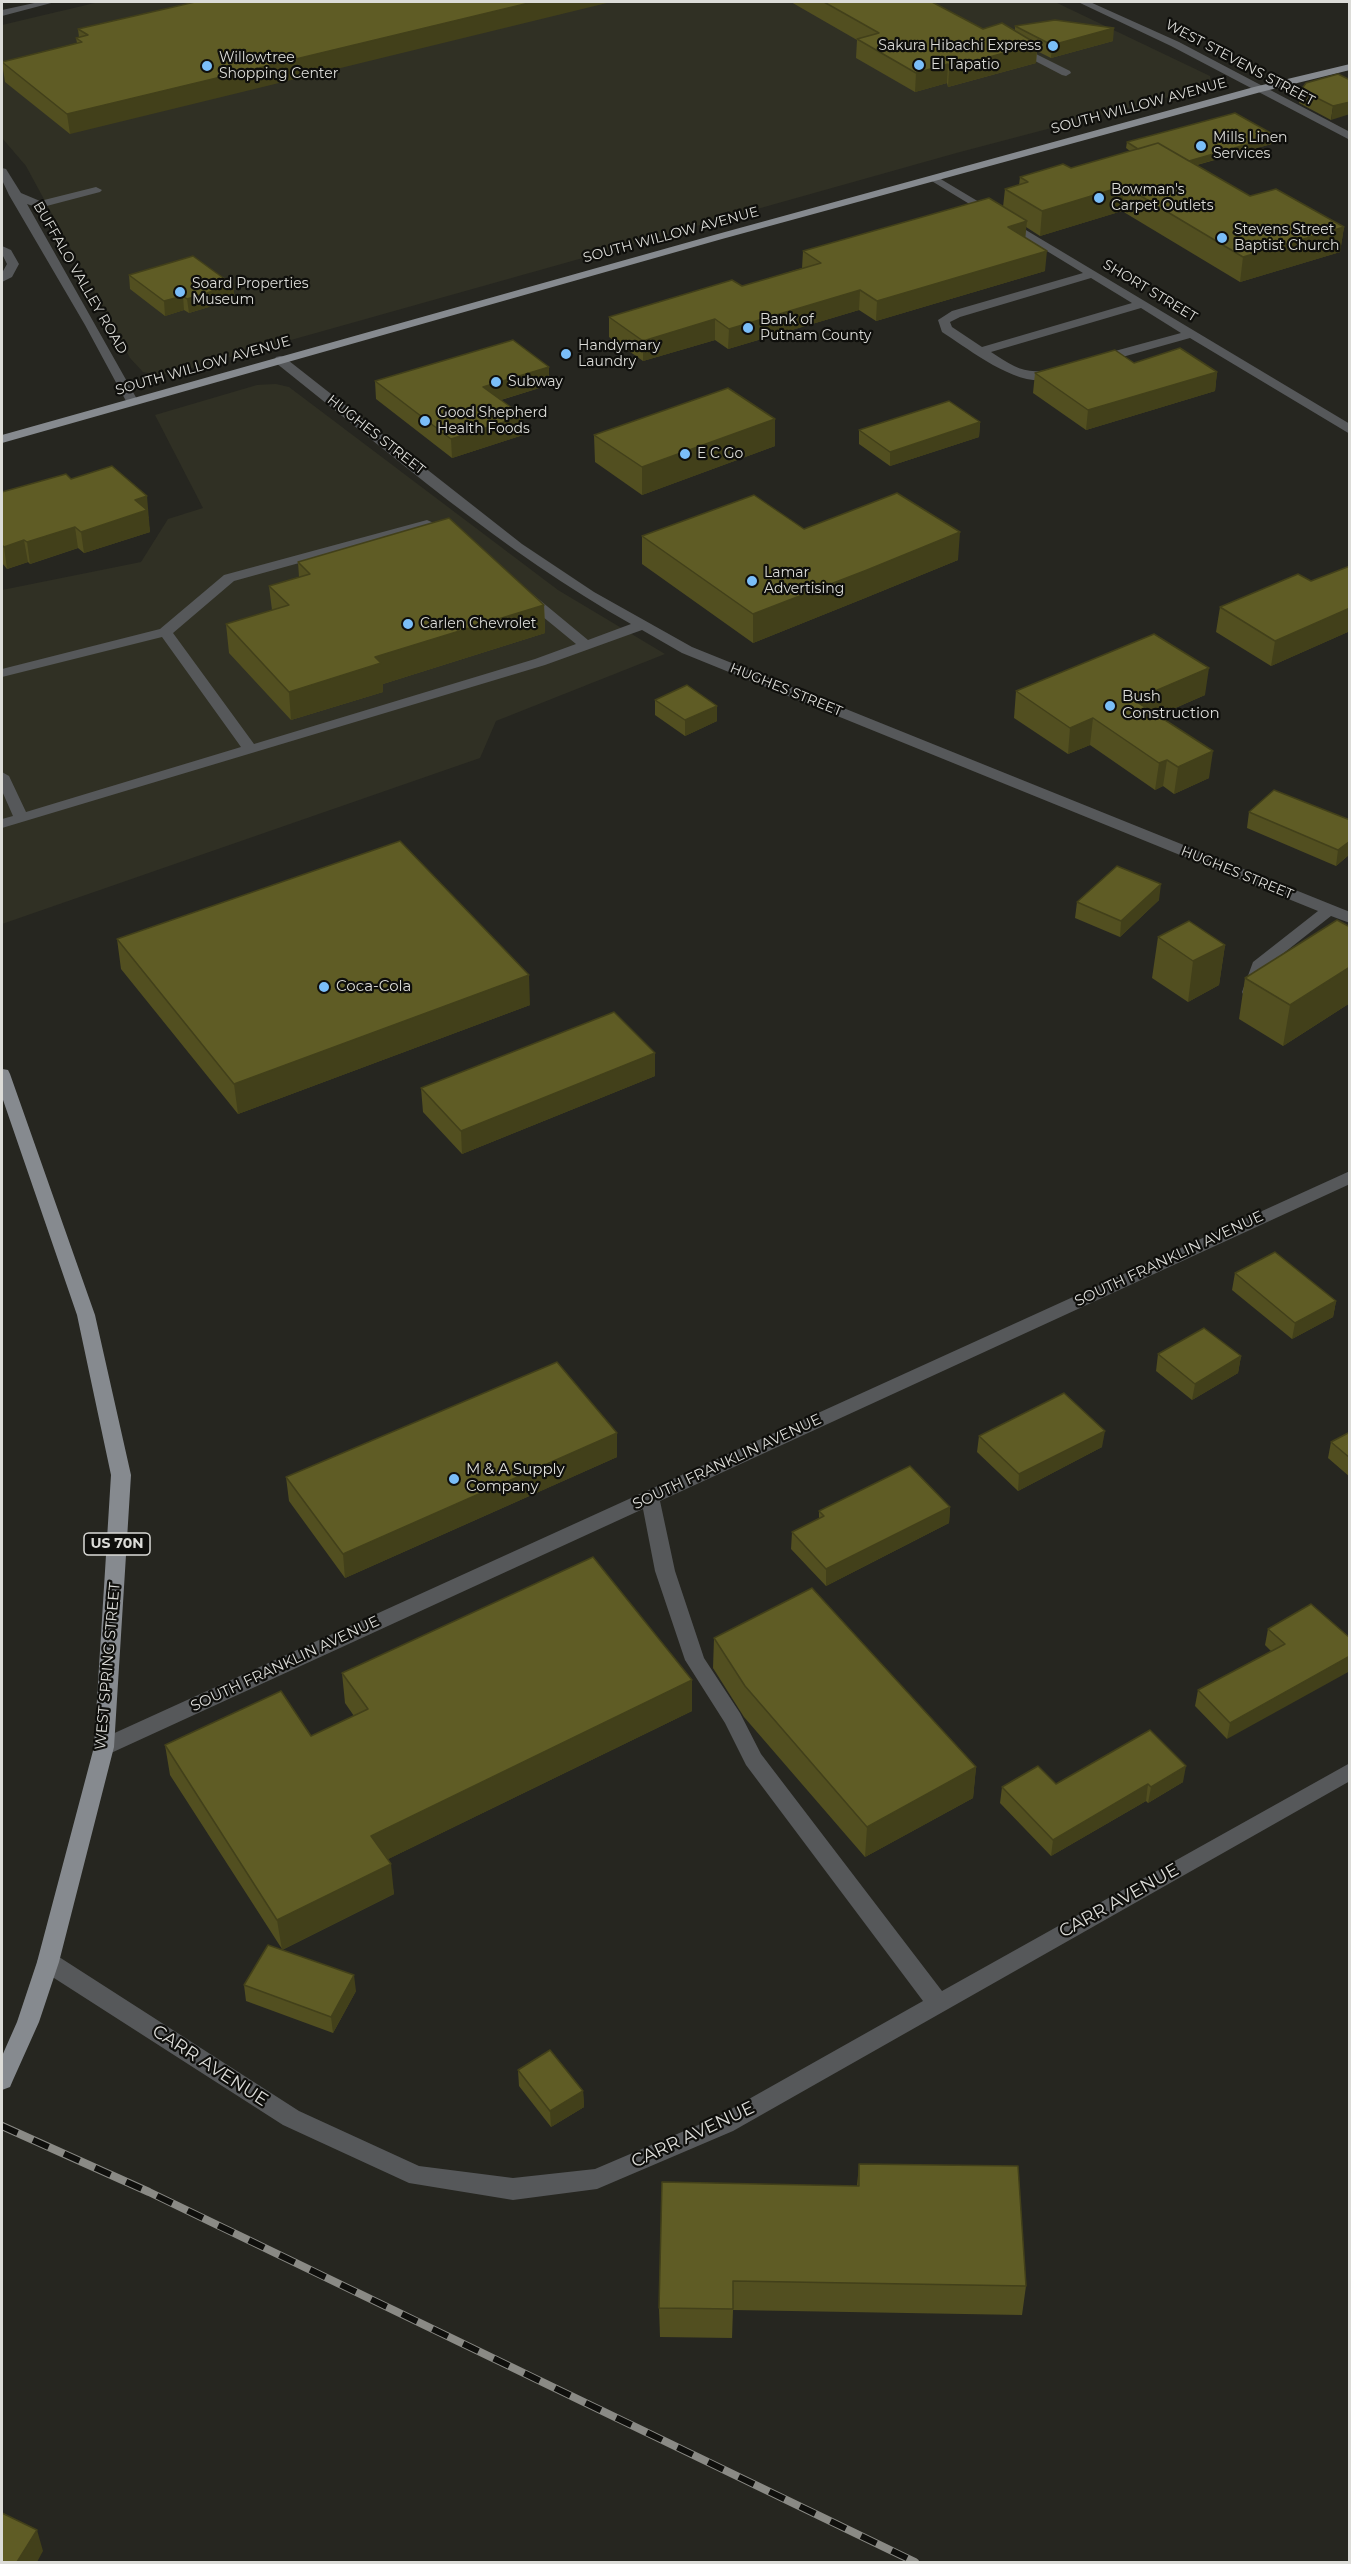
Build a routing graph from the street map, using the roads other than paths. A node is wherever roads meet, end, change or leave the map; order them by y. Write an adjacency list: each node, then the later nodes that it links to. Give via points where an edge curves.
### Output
1 (51, 2): 3 (street)
2 (1083, 2): 7 (street, WEST STEVENS STREET)
3 (2, 13)
4 (1007, 41): 6 (street)
5 (1350, 67): 7 (main road, SOUTH WILLOW AVENUE)
6 (1066, 72)
7 (1258, 89): 8 (street, WEST STEVENS STREET); 10 (main road, SOUTH WILLOW AVENUE)
8 (1350, 137)
9 (2, 171): 12 (street, BUFFALO VALLEY ROAD)
10 (934, 178): 14 (street, SHORT STREET); 19 (main road, SOUTH WILLOW AVENUE)
11 (96, 190): 12 (street, via 39,205)
12 (15, 195): 20 (street, BUFFALO VALLEY ROAD)
13 (2, 250): 15 (street, via 14,264)
14 (1093, 274): 16 (street, SHORT STREET); 18 (street, via 944,320 946,329)
15 (2, 278)
16 (1142, 304): 17 (street, SHORT STREET); 18 (street)
17 (1191, 333): 18 (street, via 1040,377 1014,372); 21 (street, SHORT STREET)
18 (981, 351)
19 (280, 360): 20 (main road, SOUTH WILLOW AVENUE); 25 (street, HUGHES STREET, via 517,546)
20 (132, 401): 22 (main road, SOUTH WILLOW AVENUE)
21 (1350, 430)
22 (2, 439)
23 (459, 541): 26 (street, via 427,524 229,578)
24 (514, 586): 27 (street)
25 (642, 625): 27 (street); 33 (street, HUGHES STREET, via 697,654)
26 (165, 632): 28 (street); 29 (street)
27 (586, 645): 29 (street)
28 (2, 673)
29 (251, 750): 31 (street)
30 (2, 776): 31 (street)
31 (22, 819): 32 (street)
32 (2, 824)
33 (1329, 910): 34 (street, HUGHES STREET); 35 (street, via 1258,965)
34 (1350, 918)
35 (1250, 994)
36 (2, 1074): 39 (main road, WEST SPRING STREET / US 70N, via 86,1315 121,1475)
37 (1350, 1177): 38 (street, SOUTH FRANKLIN AVENUE)
38 (650, 1497): 39 (street, SOUTH FRANKLIN AVENUE); 42 (street, via 665,1571 695,1660 753,1759)
39 (104, 1747): 41 (main road, WEST SPRING STREET / US 70N)
40 (1350, 1771): 42 (street, CARR AVENUE)
41 (48, 1962): 42 (street, CARR AVENUE, via 291,2118 417,2176 513,2189 597,2179 725,2124); 43 (main road, WEST SPRING STREET / US 70N, via 28,2022)
42 (938, 2003)
43 (2, 2080)

